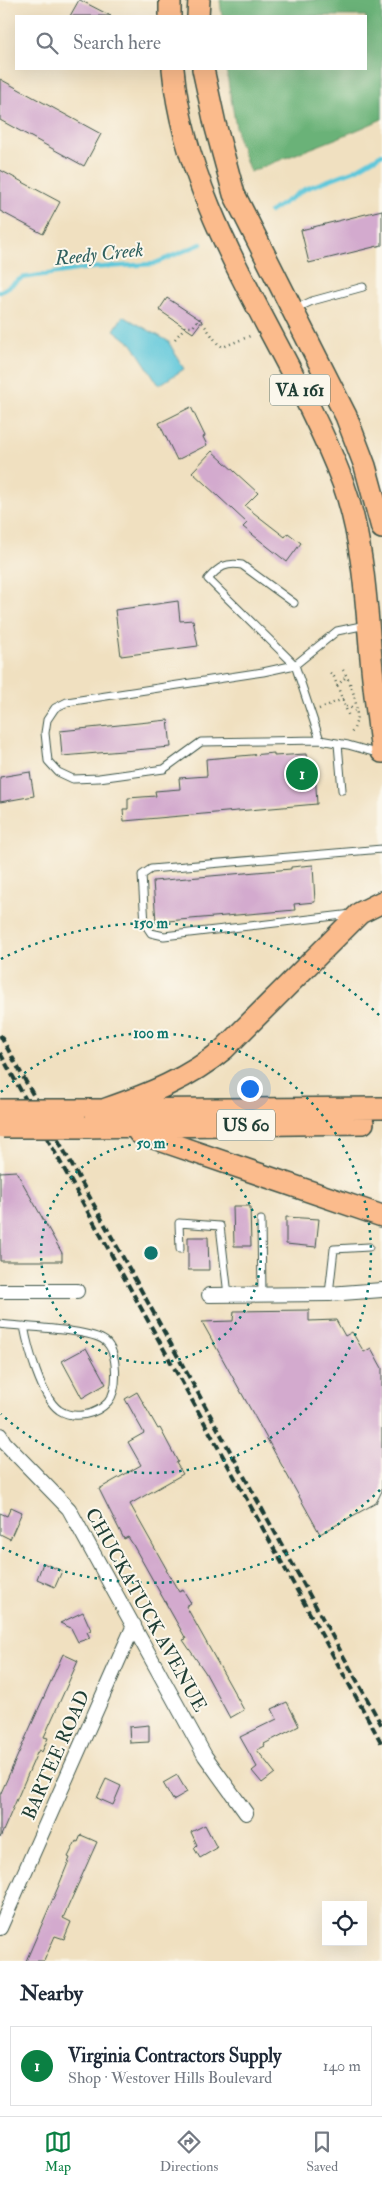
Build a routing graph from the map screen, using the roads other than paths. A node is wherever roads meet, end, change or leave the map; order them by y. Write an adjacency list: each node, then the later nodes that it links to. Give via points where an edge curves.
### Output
1 (170, 0): 3 (main road)
2 (199, 0): 4 (main road)
3 (170, 15)
4 (198, 15)
5 (174, 70): 11 (main road, VA 161, via 186,138 208,203 344,486 358,543)
6 (203, 70): 8 (main road, VA 161, via 214,124 234,194)
7 (363, 287): 8 (lane)
8 (292, 310): 9 (main road, VA 161, via 346,416 365,466)
9 (382, 528)
10 (294, 603): 12 (lane, via 242,565 223,565 208,579)
11 (368, 624): 12 (lane, via 337,631); 15 (main road, VA 161)
12 (295, 665): 13 (lane); 13 (lane, via 66,702 55,708 47,720 48,761 58,772 73,779 99,778 164,769 201,742)
13 (320, 740): 14 (lane)
14 (338, 744): 15 (lane); 16 (lane)
15 (382, 754)
16 (342, 790)
17 (382, 849): 19 (lane, via 151,869 142,874 146,924 151,933 164,936)
18 (382, 902): 19 (main road)
19 (360, 914): 21 (main road, via 224,1049 199,1069)
20 (380, 1115): 21 (main road, US 60)
21 (110, 1118): 22 (main road, US 60, bridge); 23 (main road, via 154,1137)
22 (1, 1122)
23 (382, 1216)
24 (261, 1220): 33 (lane)
25 (369, 1247): 30 (lane, via 334,1249)
26 (180, 1249): 32 (lane, via 179,1222 220,1226)
27 (78, 1290): 29 (street)
28 (382, 1290): 30 (street)
29 (0, 1291)
30 (329, 1294): 33 (street)
31 (209, 1295): 32 (street)
32 (228, 1295): 33 (street)
33 (262, 1295)
34 (0, 1324): 35 (lane)
35 (24, 1326): 35 (lane, via 88,1334 104,1341 113,1351 116,1366 108,1401 84,1416 71,1416 59,1410 50,1399 30,1356)
36 (0, 1435): 37 (street, CHUCKATUCK AVENUE, via 69,1509)
37 (134, 1625): 38 (street, CHUCKATUCK AVENUE, via 205,1756); 39 (street, BARTEE ROAD)
38 (246, 1813)
39 (0, 1928)

